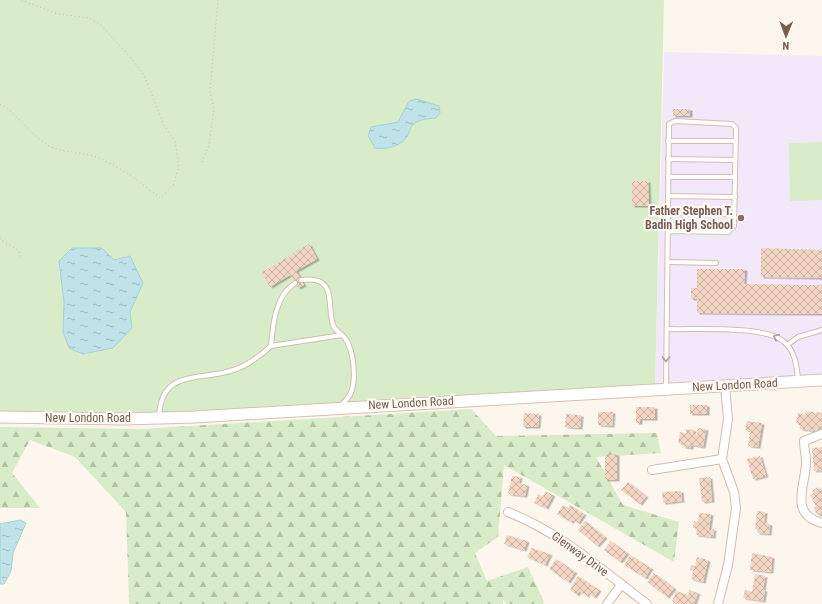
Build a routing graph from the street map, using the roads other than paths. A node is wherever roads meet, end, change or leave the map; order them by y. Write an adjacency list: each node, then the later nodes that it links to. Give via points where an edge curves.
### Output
1 (668, 141): 2 (lane); 2 (lane, via 669,124 675,122 732,124 736,128); 3 (lane)
2 (736, 141): 4 (lane)
3 (668, 159): 4 (lane); 5 (lane)
4 (736, 160): 6 (lane)
5 (668, 176): 6 (lane); 7 (lane)
6 (735, 177): 8 (lane)
7 (668, 196): 8 (lane); 9 (lane)
8 (735, 197): 10 (lane)
9 (668, 213): 10 (lane); 11 (lane)
10 (734, 214): 11 (lane, via 734,226 728,232)
11 (668, 231): 12 (lane)
12 (668, 262): 13 (lane); 16 (lane)
13 (716, 263)
14 (301, 280): 18 (lane, via 311,279 324,283 329,289 333,326)
15 (295, 283): 20 (lane, via 282,296 278,306 273,323)
16 (666, 329): 19 (lane, one-way to 16, via 782,340 762,332); 24 (lane, one-way to 24)
17 (822, 330): 19 (lane, via 798,337)
18 (342, 335): 20 (lane); 25 (lane, via 350,349 353,385 350,395)
19 (787, 345): 22 (lane, via 794,356)
20 (272, 346): 27 (lane, via 258,358 231,371 179,380 170,385 161,402)
21 (822, 380): 22 (street, New London Road)
22 (798, 382): 23 (street, New London Road)
23 (725, 386): 24 (street, New London Road); 29 (street, via 728,418)
24 (666, 389): 25 (street, New London Road)
25 (340, 407): 27 (street, New London Road)
26 (0, 417): 27 (street, New London Road)
27 (159, 417)
28 (822, 434): 32 (street, via 804,441 806,462 800,491 806,514 814,521)
29 (722, 459): 30 (street); 36 (street, via 734,492 736,508 728,564)
30 (652, 470)
31 (508, 512): 33 (street, Glenway Drive, via 559,537)
32 (822, 523)
33 (621, 585): 34 (street); 35 (street, Glenway Drive)
34 (607, 604)
35 (647, 604)
36 (718, 604)

